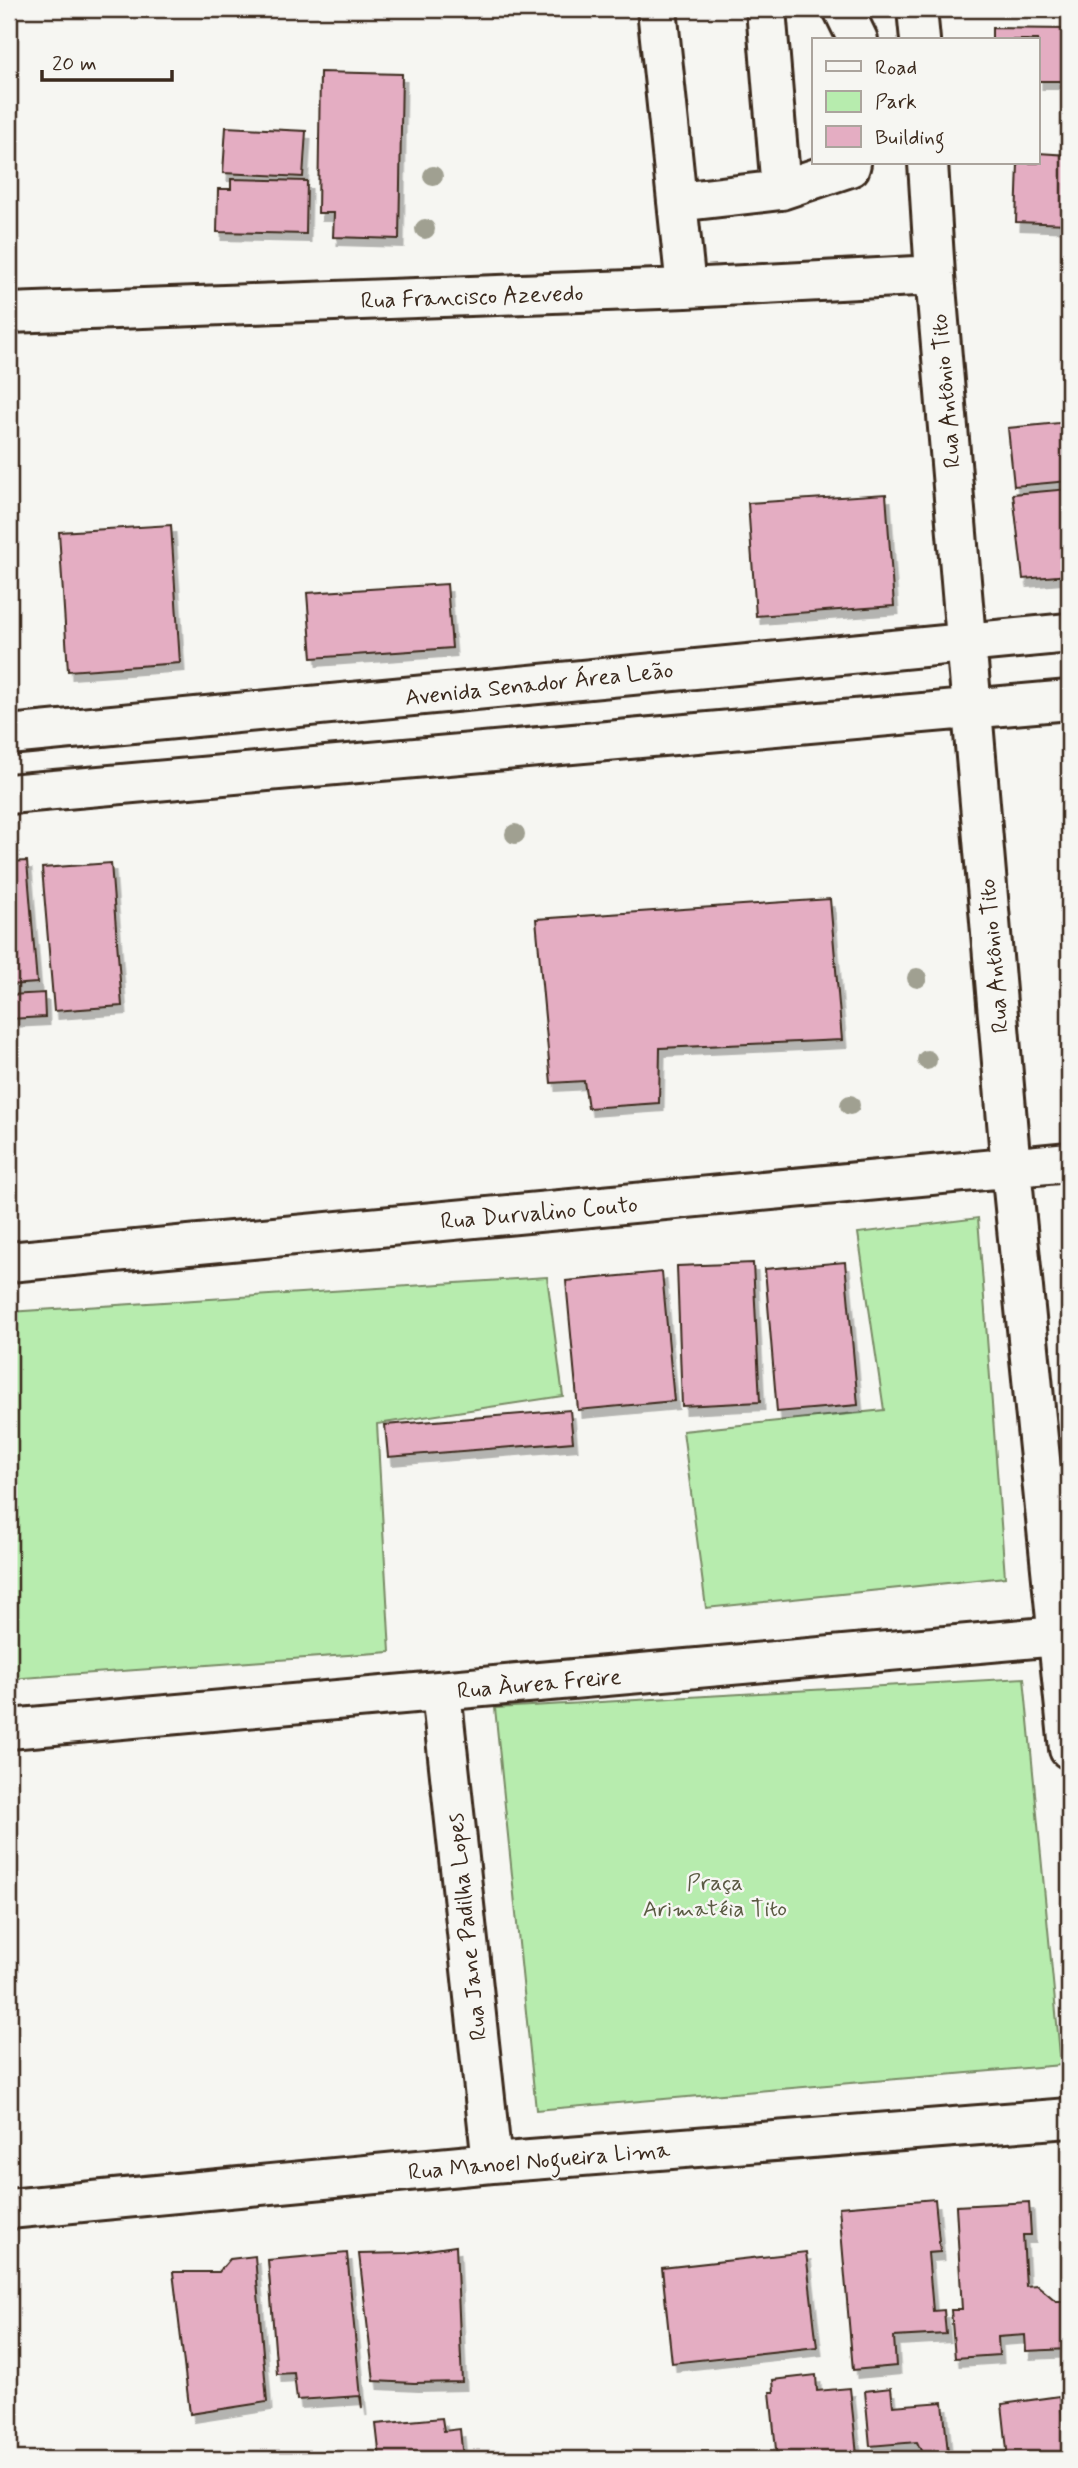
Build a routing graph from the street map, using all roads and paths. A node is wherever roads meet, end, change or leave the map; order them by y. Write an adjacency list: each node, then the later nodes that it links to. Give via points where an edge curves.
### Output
1 (657, 9): 10 (street)
2 (766, 9): 9 (street)
3 (843, 9): 5 (street)
4 (918, 9): 6 (street)
5 (857, 38)
6 (919, 38)
7 (851, 164): 9 (street)
8 (928, 164): 11 (street, Rua Antônio Tito)
9 (781, 190): 10 (street)
10 (677, 202): 12 (street)
11 (935, 275): 12 (street, Rua Francisco Azevedo); 15 (street, Rua Antônio Tito)
12 (686, 288): 13 (street, Rua Francisco Azevedo)
13 (9, 313)
14 (1069, 633): 15 (street, Avenida Senador Área Leão)
15 (968, 642): 17 (street, Rua Antônio Tito); 18 (street, Avenida Senador Área Leão)
16 (1069, 700): 17 (street)
17 (972, 709): 19 (street); 21 (street, Rua Antônio Tito)
18 (9, 735)
19 (9, 794)
20 (1069, 1162): 21 (street, Rua Durvalino Couto)
21 (1011, 1168): 22 (street, Rua Durvalino Couto); 23 (street, Rua Antônio Tito)
22 (9, 1262)
23 (1064, 1636): 24 (street, Rua Àurea Freire); 26 (street, Rua Antônio Tito)
24 (441, 1692): 25 (street, Rua Àurea Freire); 28 (street, Rua Jane Padilha Lopes)
25 (9, 1729)
26 (1069, 1749)
27 (1069, 2118): 28 (street, Rua Manoel Nogueira Lima)
28 (492, 2163): 29 (street, Rua Manoel Nogueira Lima)
29 (9, 2209)

